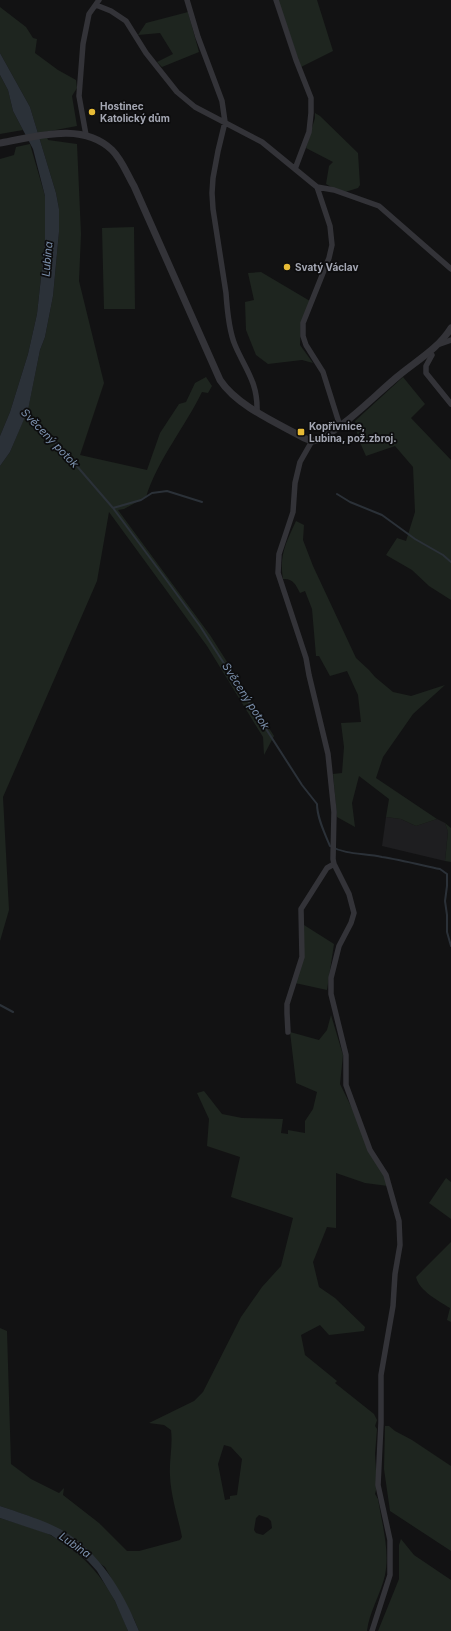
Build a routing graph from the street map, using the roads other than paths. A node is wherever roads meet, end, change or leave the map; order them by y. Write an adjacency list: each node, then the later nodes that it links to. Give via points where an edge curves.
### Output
1 (187, 0): 4 (street, via 222,101)
2 (276, 0): 7 (street, via 311,98 309,132)
3 (98, 3): 4 (street, via 126,21 146,53 185,100); 5 (street, via 89,14 83,44 79,96)
4 (225, 122): 7 (street, via 262,142); 15 (street, via 213,178 216,229 234,344 253,380)
5 (86, 135): 6 (street, via 42,136); 15 (street, via 108,147 122,164 220,380 229,392)
6 (0, 143)
7 (295, 169): 8 (street)
8 (317, 187): 9 (street, via 334,190 379,206); 16 (street, via 330,226 332,245 328,262 303,323 303,336 323,372)
9 (451, 269)
10 (451, 328): 12 (street)
11 (451, 340): 12 (street)
12 (440, 344): 13 (street)
13 (429, 352): 14 (street, via 432,355 426,366 426,373); 16 (street)
14 (451, 404)
15 (258, 412): 17 (street)
16 (340, 426): 17 (street, via 324,437)
17 (312, 441): 18 (street, via 300,462 294,485 293,512 279,554 278,573 306,658 328,754 334,812)
18 (334, 864): 19 (street, via 327,868 301,909 302,957 287,1004); 20 (street, via 350,894 354,913 339,946 331,978 331,994 346,1055 346,1085 370,1150 386,1175 399,1221 400,1245 392,1313 380,1375 382,1423 378,1485 390,1540 391,1567)
19 (288, 1032)
20 (372, 1631)

